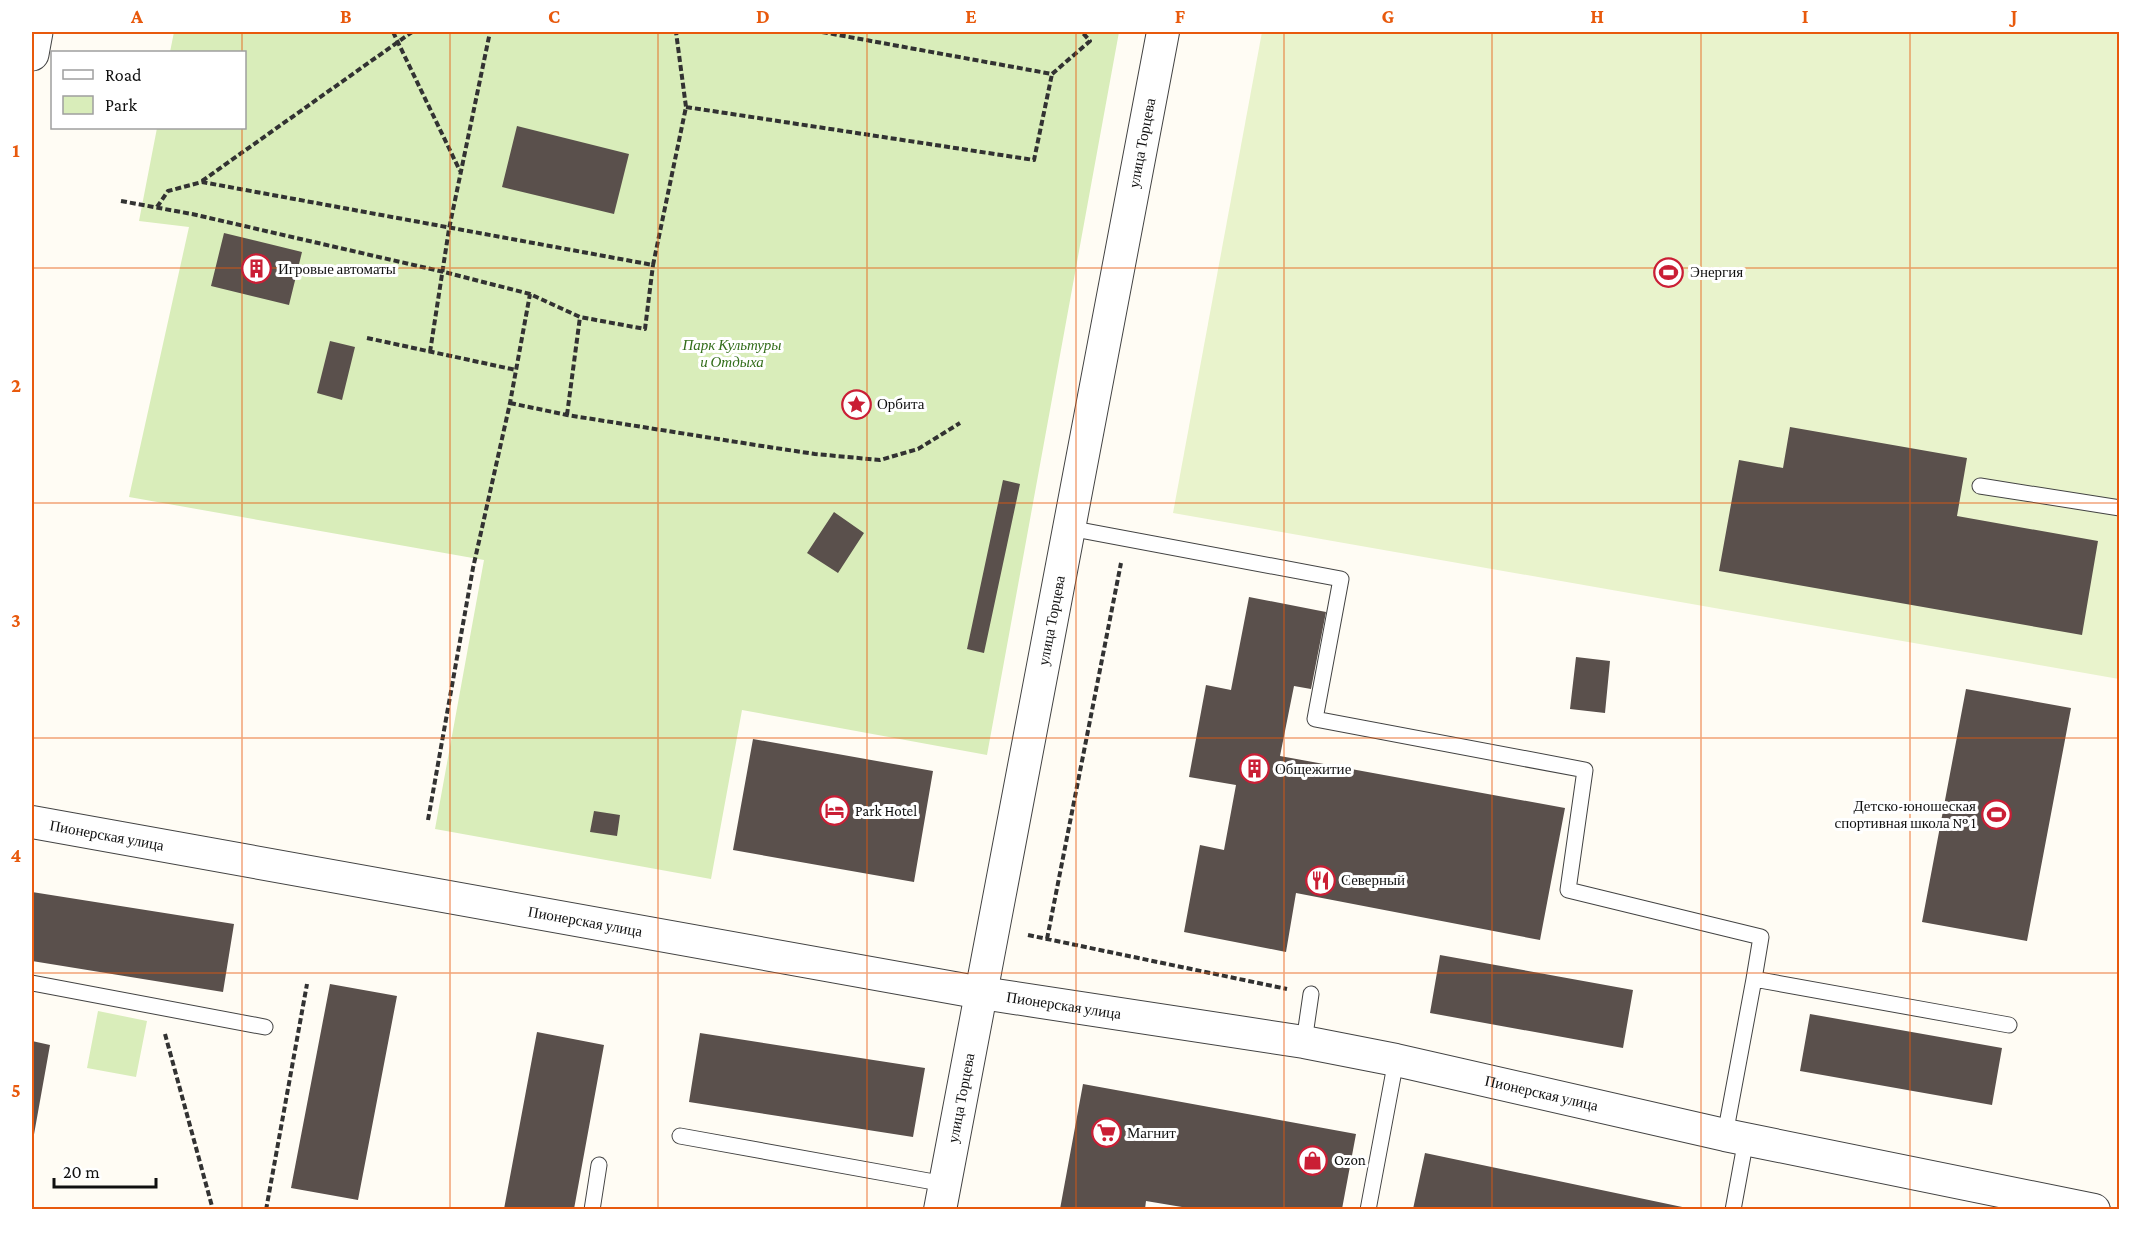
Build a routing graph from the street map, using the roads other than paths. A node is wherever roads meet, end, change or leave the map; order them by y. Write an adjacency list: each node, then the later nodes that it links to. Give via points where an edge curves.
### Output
1 (36, 32): 3 (street)
2 (1163, 32): 6 (street, улица Торцева)
3 (32, 54)
4 (1980, 486): 5 (lane)
5 (2120, 508)
6 (1069, 528): 8 (lane, via 1341,579 1315,719 1586,770 1568,890 1761,937); 10 (street, улица Торцева)
7 (32, 822): 10 (street, Пионерская улица)
8 (1754, 979): 12 (lane); 17 (lane)
9 (32, 983): 13 (lane)
10 (982, 993): 14 (street, Пионерская улица); 19 (street, улица Торцева)
11 (1311, 994): 14 (lane)
12 (2009, 1025)
13 (265, 1027)
14 (1304, 1042): 15 (street, Пионерская улица)
15 (1396, 1060): 17 (street, Пионерская улица); 21 (lane)
16 (680, 1136): 19 (lane)
17 (1735, 1137): 22 (lane); 23 (street, Пионерская улица)
18 (599, 1166): 20 (lane)
19 (942, 1197)
20 (592, 1209)
21 (1368, 1209)
22 (1733, 1209)
23 (2094, 1209)

